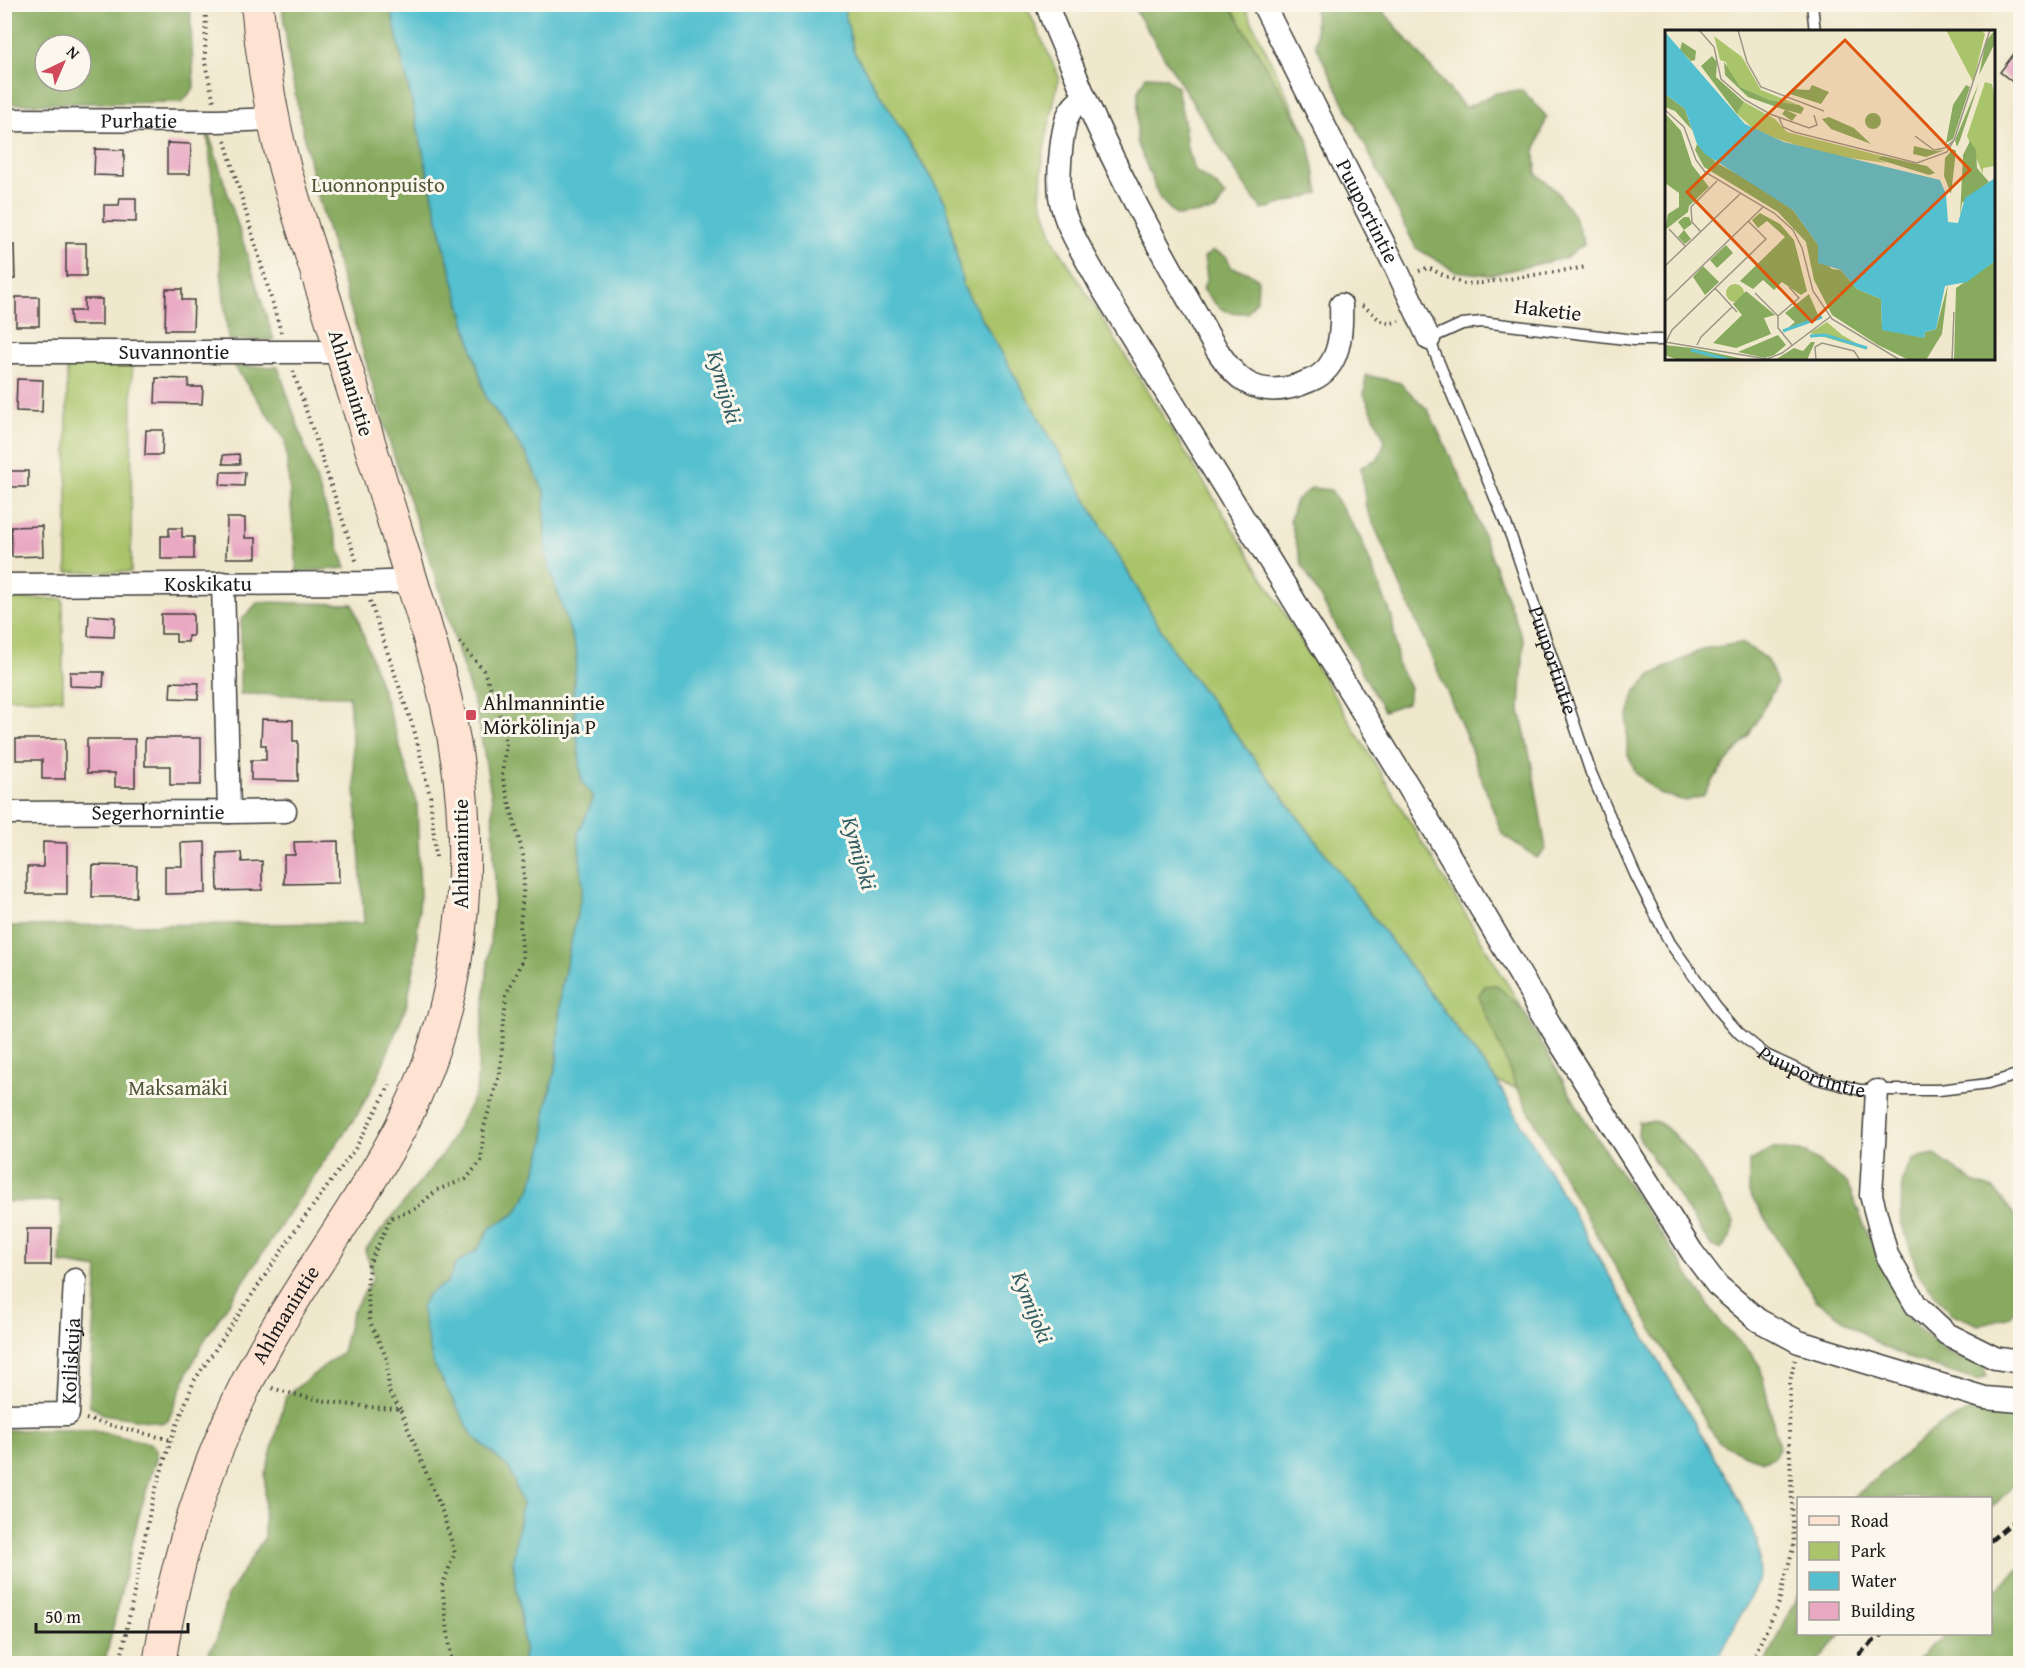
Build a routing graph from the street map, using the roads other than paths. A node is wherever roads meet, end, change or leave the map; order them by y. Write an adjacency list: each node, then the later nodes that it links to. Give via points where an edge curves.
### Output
1 (257, 4): 7 (street, Ahlmanintie, via 262,63)
2 (1047, 4): 6 (street)
3 (1263, 4): 10 (street, Puuportintie)
4 (1812, 4): 5 (lane)
5 (1815, 30)
6 (1084, 98): 9 (street, via 1118,169 1219,353 1246,382 1278,390 1316,378 1334,357); 24 (street, via 1075,104 1064,123 1058,178 1060,199 1072,230 1102,288 1410,789 1561,1044 1692,1252 1717,1285 1744,1309 1799,1342 1984,1398)
7 (274, 119): 8 (street, Purhatie); 13 (street, Ahlmanintie)
8 (4, 120)
9 (1349, 304)
10 (1429, 339): 11 (lane, Haketie, via 1462,324 1482,322 1634,340); 21 (lane, Puuportintie, via 1511,536 1591,773 1670,943 1716,1007 1766,1055 1818,1079)
11 (1665, 340)
12 (4, 352): 13 (street, Suvannontie)
13 (341, 352): 14 (street, Ahlmanintie)
14 (411, 581): 15 (street, Koskikatu); 26 (street, Ahlmanintie, via 446,700 459,773 465,844 464,895 446,1005 432,1052 393,1142 287,1310 223,1433 196,1505 171,1597)
15 (223, 584): 16 (street, Koskikatu); 18 (street, Segerhornintie)
16 (4, 585)
17 (285, 811): 18 (street)
18 (229, 812): 19 (street, Segerhornintie)
19 (4, 813)
20 (2020, 1074): 21 (lane, Puuportintie, via 1988,1084 1949,1089)
21 (1877, 1091): 23 (street, via 1871,1195 1887,1255 1916,1305 1947,1334 1995,1358)
22 (75, 1280): 25 (street, Koiliskuja, via 68,1414)
23 (2020, 1362)
24 (2020, 1401)
25 (4, 1415)
26 (159, 1664)

